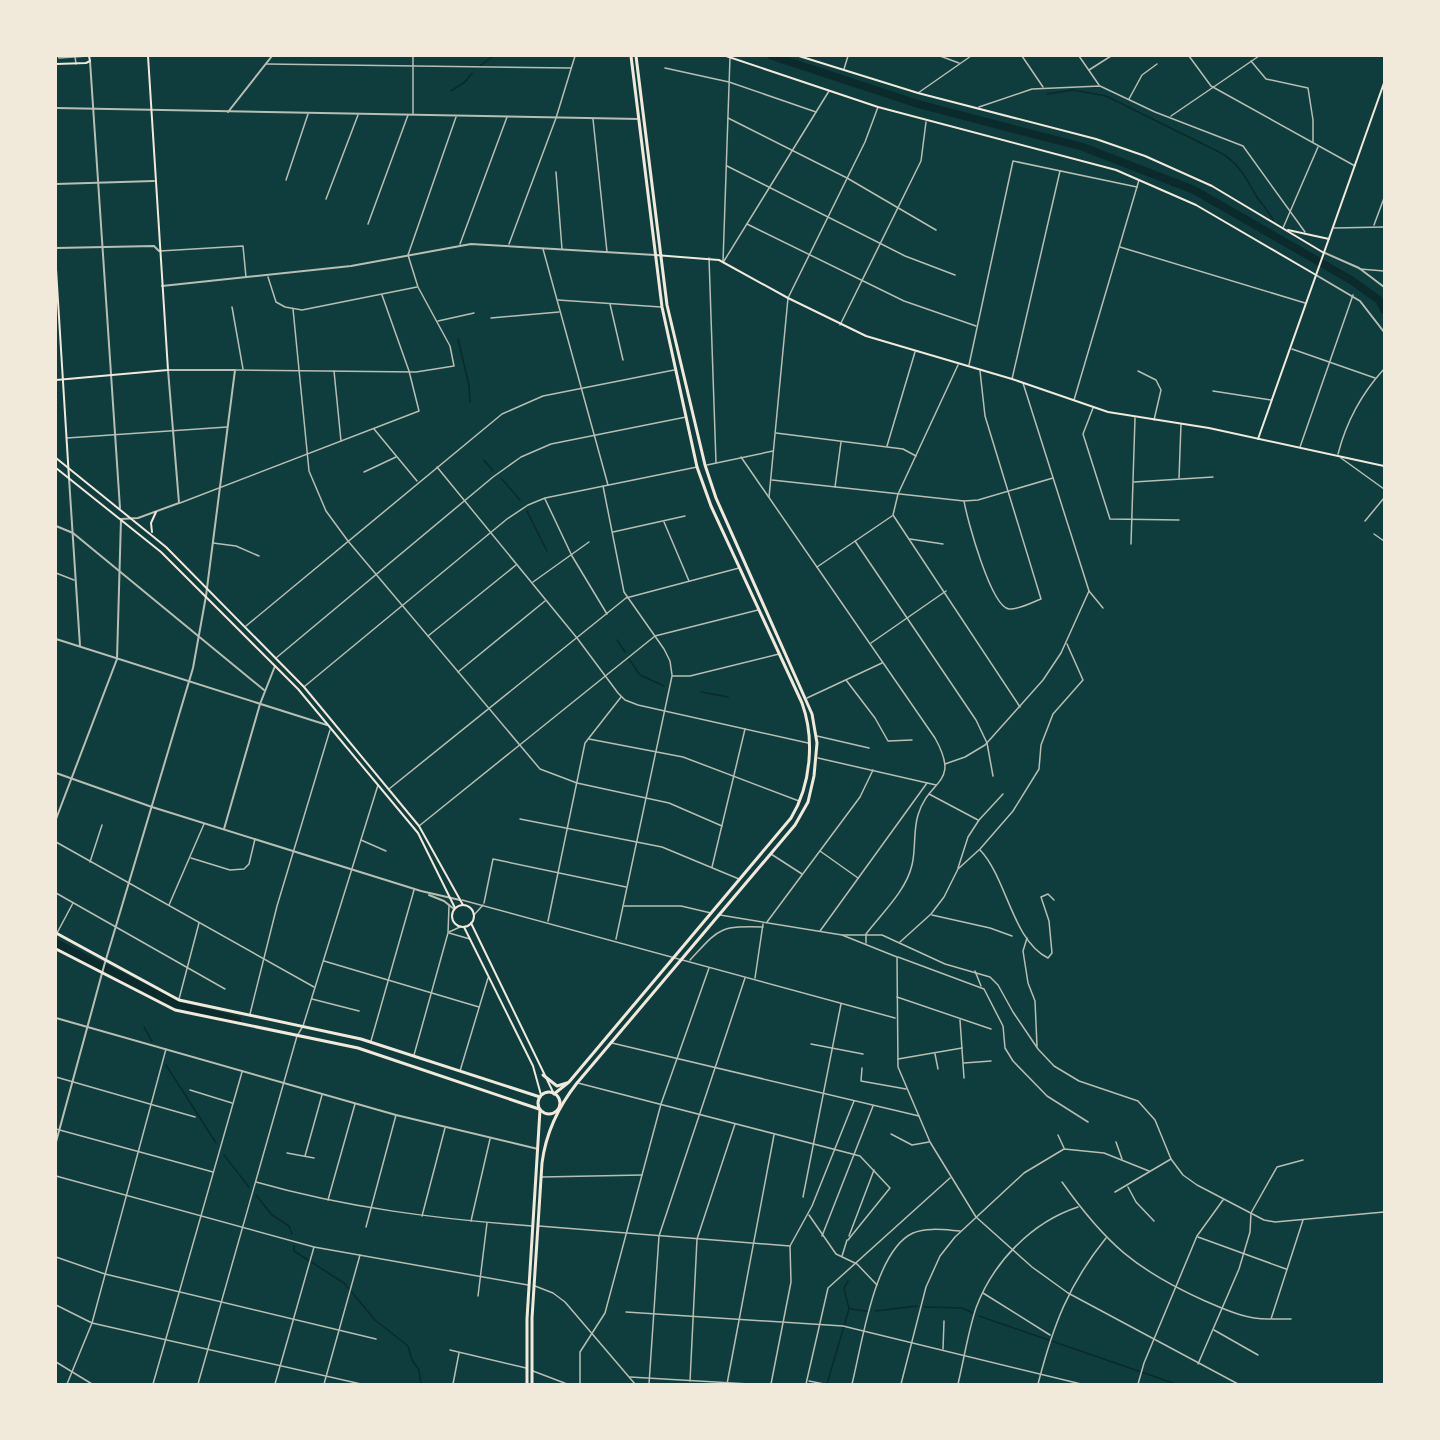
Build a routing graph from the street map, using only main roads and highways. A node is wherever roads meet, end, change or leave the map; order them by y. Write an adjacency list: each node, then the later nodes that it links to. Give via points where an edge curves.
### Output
1 (88, 56): 7 (main road, via 88,62)
2 (148, 56): 17 (main road, via 168,370)
3 (631, 56): 12 (main road)
4 (636, 56): 13 (main road)
5 (728, 56): 15 (main road, via 878,107 1079,159 1139,179 1196,205)
6 (800, 56): 9 (main road, via 1145,156 1212,186)
7 (56, 64)
8 (1384, 84): 10 (main road)
9 (1283, 228): 10 (main road); 11 (main road)
10 (1329, 239): 11 (main road)
11 (1323, 254): 15 (main road)
12 (655, 255): 13 (main road); 36 (main road, via 662,307 697,467 805,712 810,744 807,773 800,802 791,818)
13 (661, 255): 19 (main road, via 709,258 840,325 1093,407); 39 (main road, via 668,310 705,465 716,498 807,698 816,736 816,757 803,813)
14 (56, 269): 16 (main road)
15 (1316, 275): 19 (main road)
16 (57, 314): 17 (main road)
17 (63, 379): 18 (main road); 23 (main road)
18 (56, 380)
19 (1258, 439): 21 (main road)
20 (56, 458): 23 (main road)
21 (1384, 466)
22 (56, 468): 24 (main road)
23 (68, 468): 24 (main road); 26 (main road)
24 (69, 478): 28 (main road, via 161,552 330,727 418,833 452,898)
25 (156, 513): 26 (main road, via 151,524)
26 (153, 535): 27 (main road, via 304,687 419,826)
27 (463, 905): 28 (main road); 29 (main road, via 471,908)
28 (454, 910): 30 (main road, via 452,919)
29 (471, 923): 30 (main road); 33 (main road)
30 (462, 927): 34 (main road)
31 (56, 933): 38 (main road, via 179,1000 370,1042)
32 (56, 949): 40 (main road, via 175,1010 371,1052)
33 (538, 1064): 34 (main road); 35 (main road)
34 (533, 1066): 38 (main road)
35 (543, 1075): 36 (main road, via 557,1086); 37 (main road)
36 (569, 1082): 37 (main road)
37 (554, 1094): 38 (main road); 39 (main road)
38 (540, 1096): 40 (main road)
39 (559, 1108): 40 (main road, via 550,1114); 42 (main road, via 545,1144 534,1286)
40 (540, 1110): 41 (main road)
41 (527, 1384)
42 (532, 1384)

